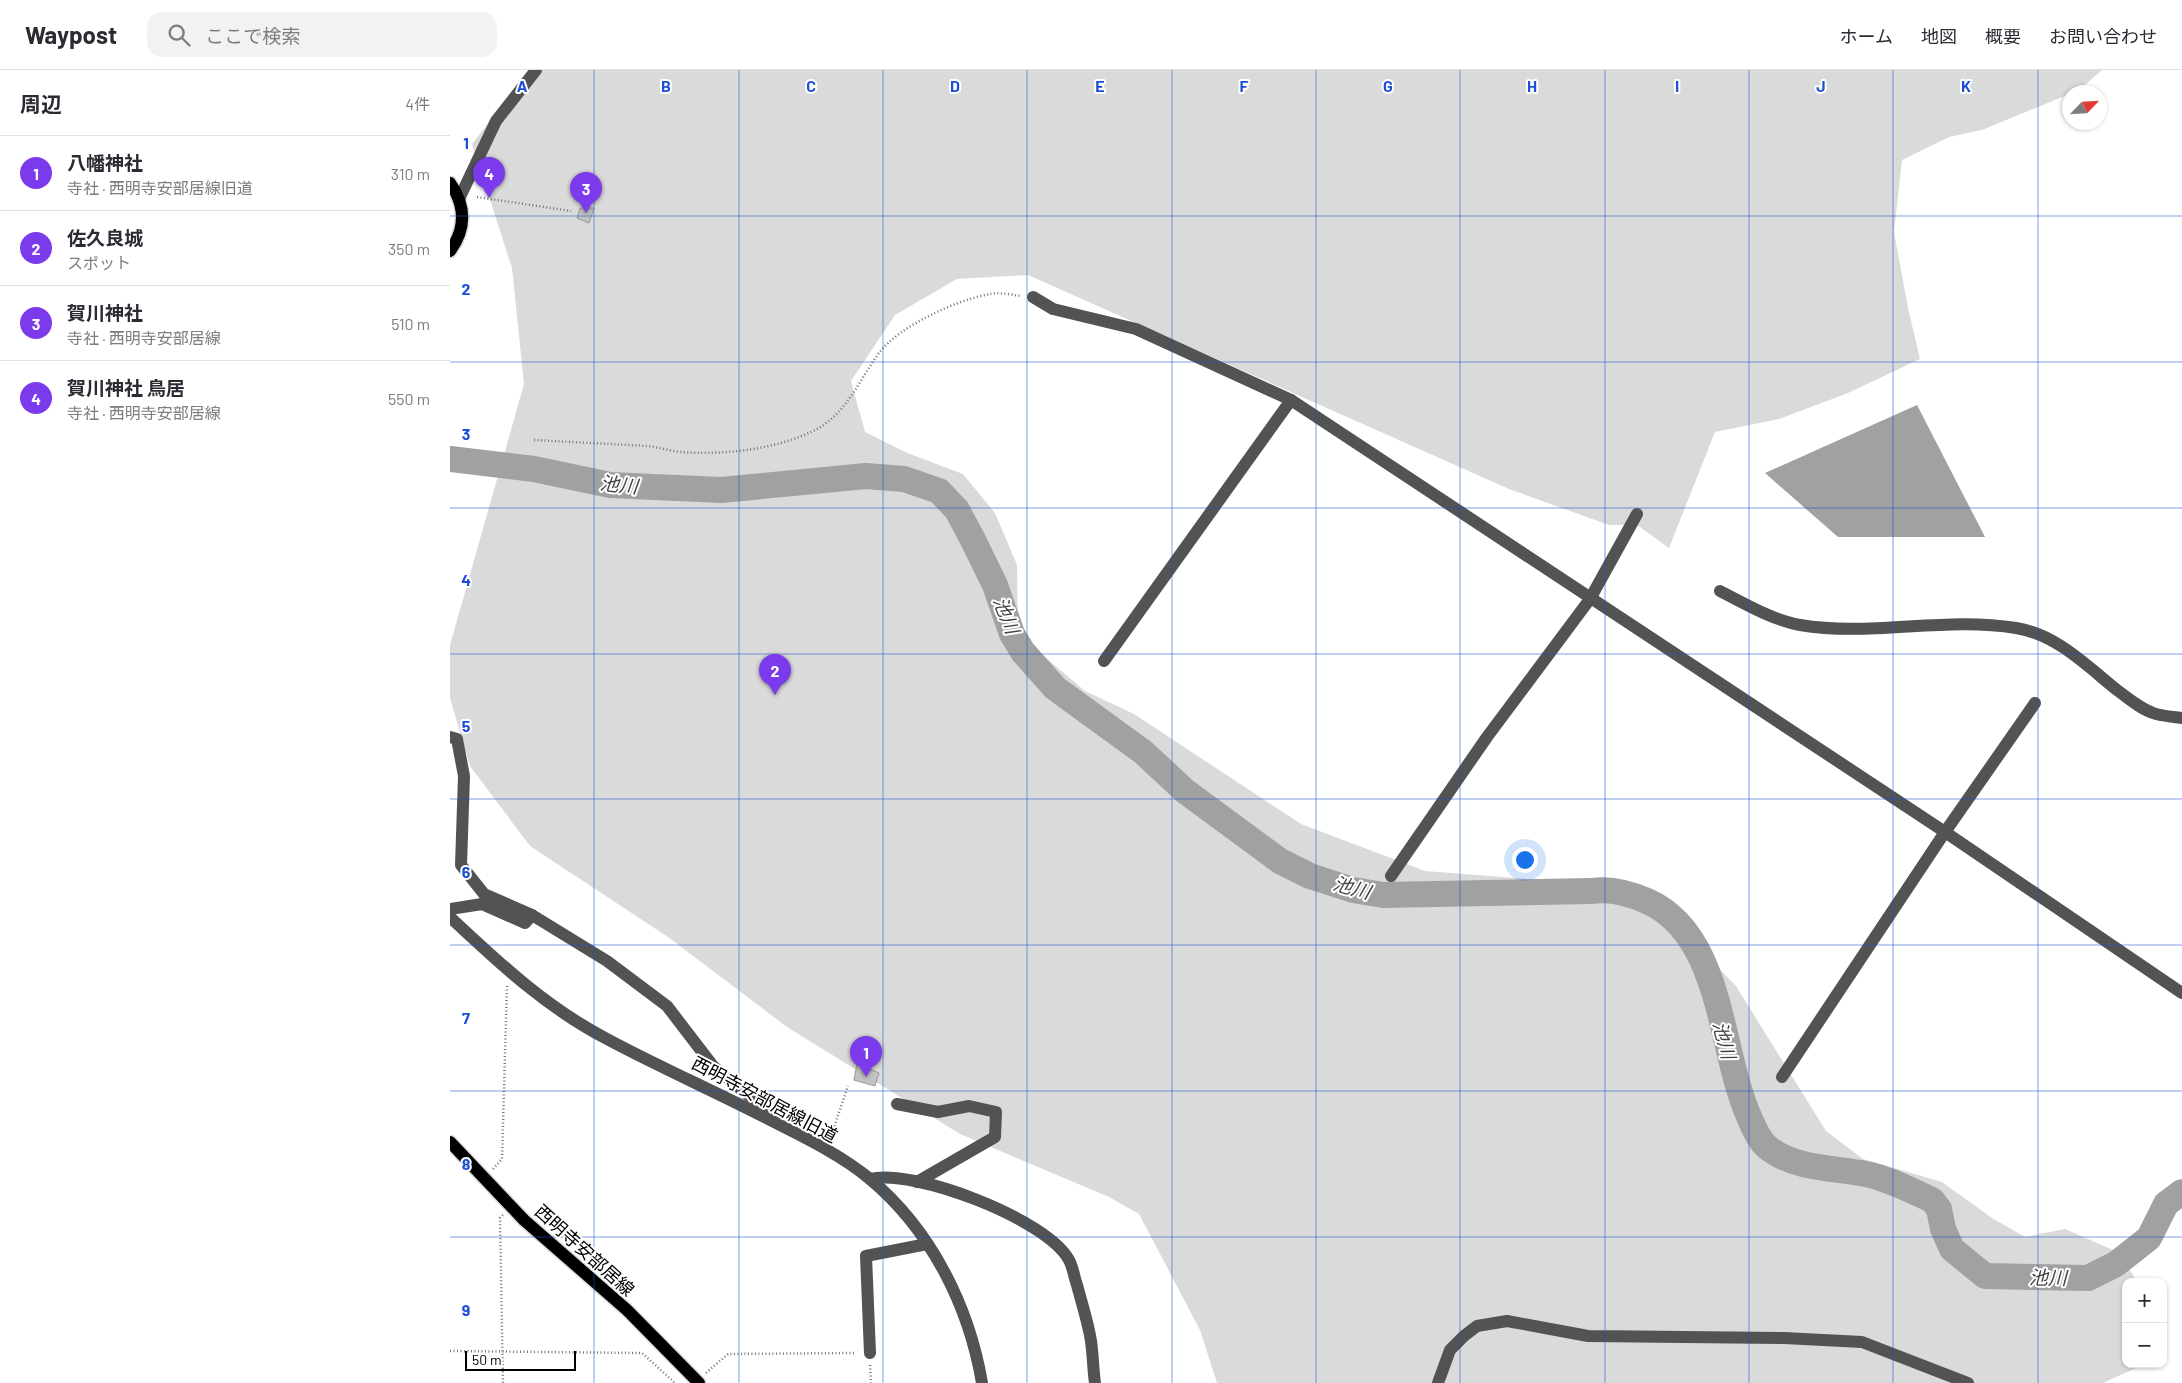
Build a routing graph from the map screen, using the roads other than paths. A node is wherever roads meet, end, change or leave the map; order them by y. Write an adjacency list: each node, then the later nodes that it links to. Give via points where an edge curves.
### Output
1 (536, 70): 3 (street, via 496,121)
2 (450, 183): 3 (main road)
3 (460, 197): 4 (main road, via 462,220 459,239)
4 (450, 251)
5 (1033, 297): 6 (street, via 1053,309 1136,328)
6 (1291, 400): 9 (street); 10 (street)
7 (1637, 514): 9 (street)
8 (1720, 591): 12 (street, via 1749,607 1799,625 1832,628 1972,625 2016,628 2059,644 2133,703 2155,714)
9 (1590, 599): 14 (street); 15 (street, via 1487,737)
10 (1104, 661)
11 (2035, 703): 14 (street)
12 (2182, 718)
13 (450, 737): 17 (street, via 457,739 464,776 461,865 484,894)
14 (1945, 832): 19 (street); 20 (street)
15 (1391, 876)
16 (450, 909): 17 (street, via 482,904 525,923)
17 (532, 915): 22 (street, via 607,961 668,1006 713,1066)
18 (450, 917): 22 (street, 西明寺安部居線旧道, via 507,971 564,1014 606,1039)
19 (2182, 993)
20 (1782, 1078)
21 (897, 1104): 25 (street, via 938,1112 969,1106 996,1112 996,1137)
22 (785, 1127): 24 (street, 西明寺安部居線旧道)
23 (450, 1142): 28 (main road, 西明寺安部居線, via 511,1206 627,1310)
24 (870, 1179): 25 (street, via 883,1176); 26 (street, 西明寺安部居線旧道, via 907,1216)
25 (917, 1182): 30 (street, via 979,1200 1026,1223 1054,1242 1069,1260 1082,1303 1091,1341)
26 (927, 1244): 27 (street, via 866,1256); 29 (street, 西明寺安部居線旧道, via 962,1308 977,1352)
27 (870, 1353)
28 (698, 1382)
29 (982, 1383)
30 (1095, 1383)
31 (1438, 1383): 32 (street, via 1450,1350 1464,1336 1477,1326 1506,1321 1588,1336 1862,1342)
32 (1968, 1383)

